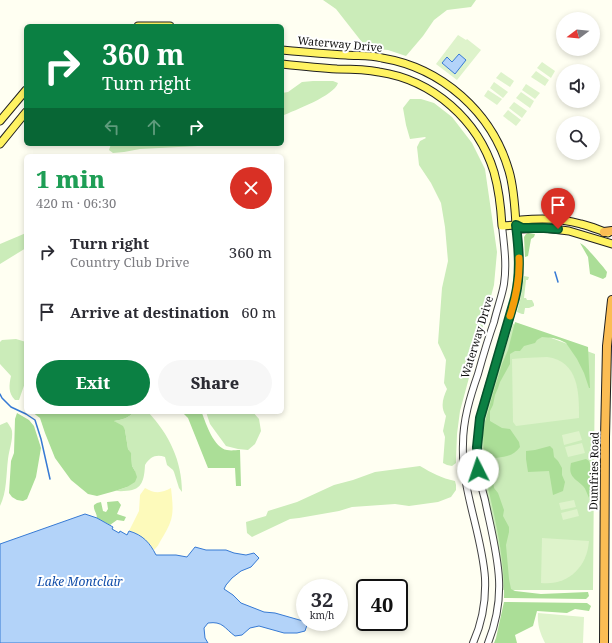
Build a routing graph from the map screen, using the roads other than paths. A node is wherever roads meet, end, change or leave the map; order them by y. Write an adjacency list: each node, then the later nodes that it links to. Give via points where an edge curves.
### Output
1 (284, 50): 7 (main road, Waterway Drive, via 395,60 428,73 452,87 484,121 498,142 512,184)
2 (284, 64): 8 (main road, Waterway Drive, via 393,74 413,81 441,97 457,110 486,150 498,187)
3 (24, 92): 5 (main road)
4 (24, 114): 6 (main road)
5 (0, 121)
6 (0, 144)
7 (516, 225): 8 (main road); 9 (main road, via 521,220 558,219); 10 (main road, via 522,228 569,231); 13 (street, Waterway Drive, via 519,268 516,293 482,408 478,431 479,477 500,576 498,611)
8 (502, 226): 12 (street, Waterway Drive, via 504,284 469,400 464,428 464,476 481,548 485,581 482,616)
9 (609, 232)
10 (612, 244)
11 (612, 300): 14 (highway, Dumfries Road, via 607,346)
12 (473, 643)
13 (488, 643)
14 (604, 643)

